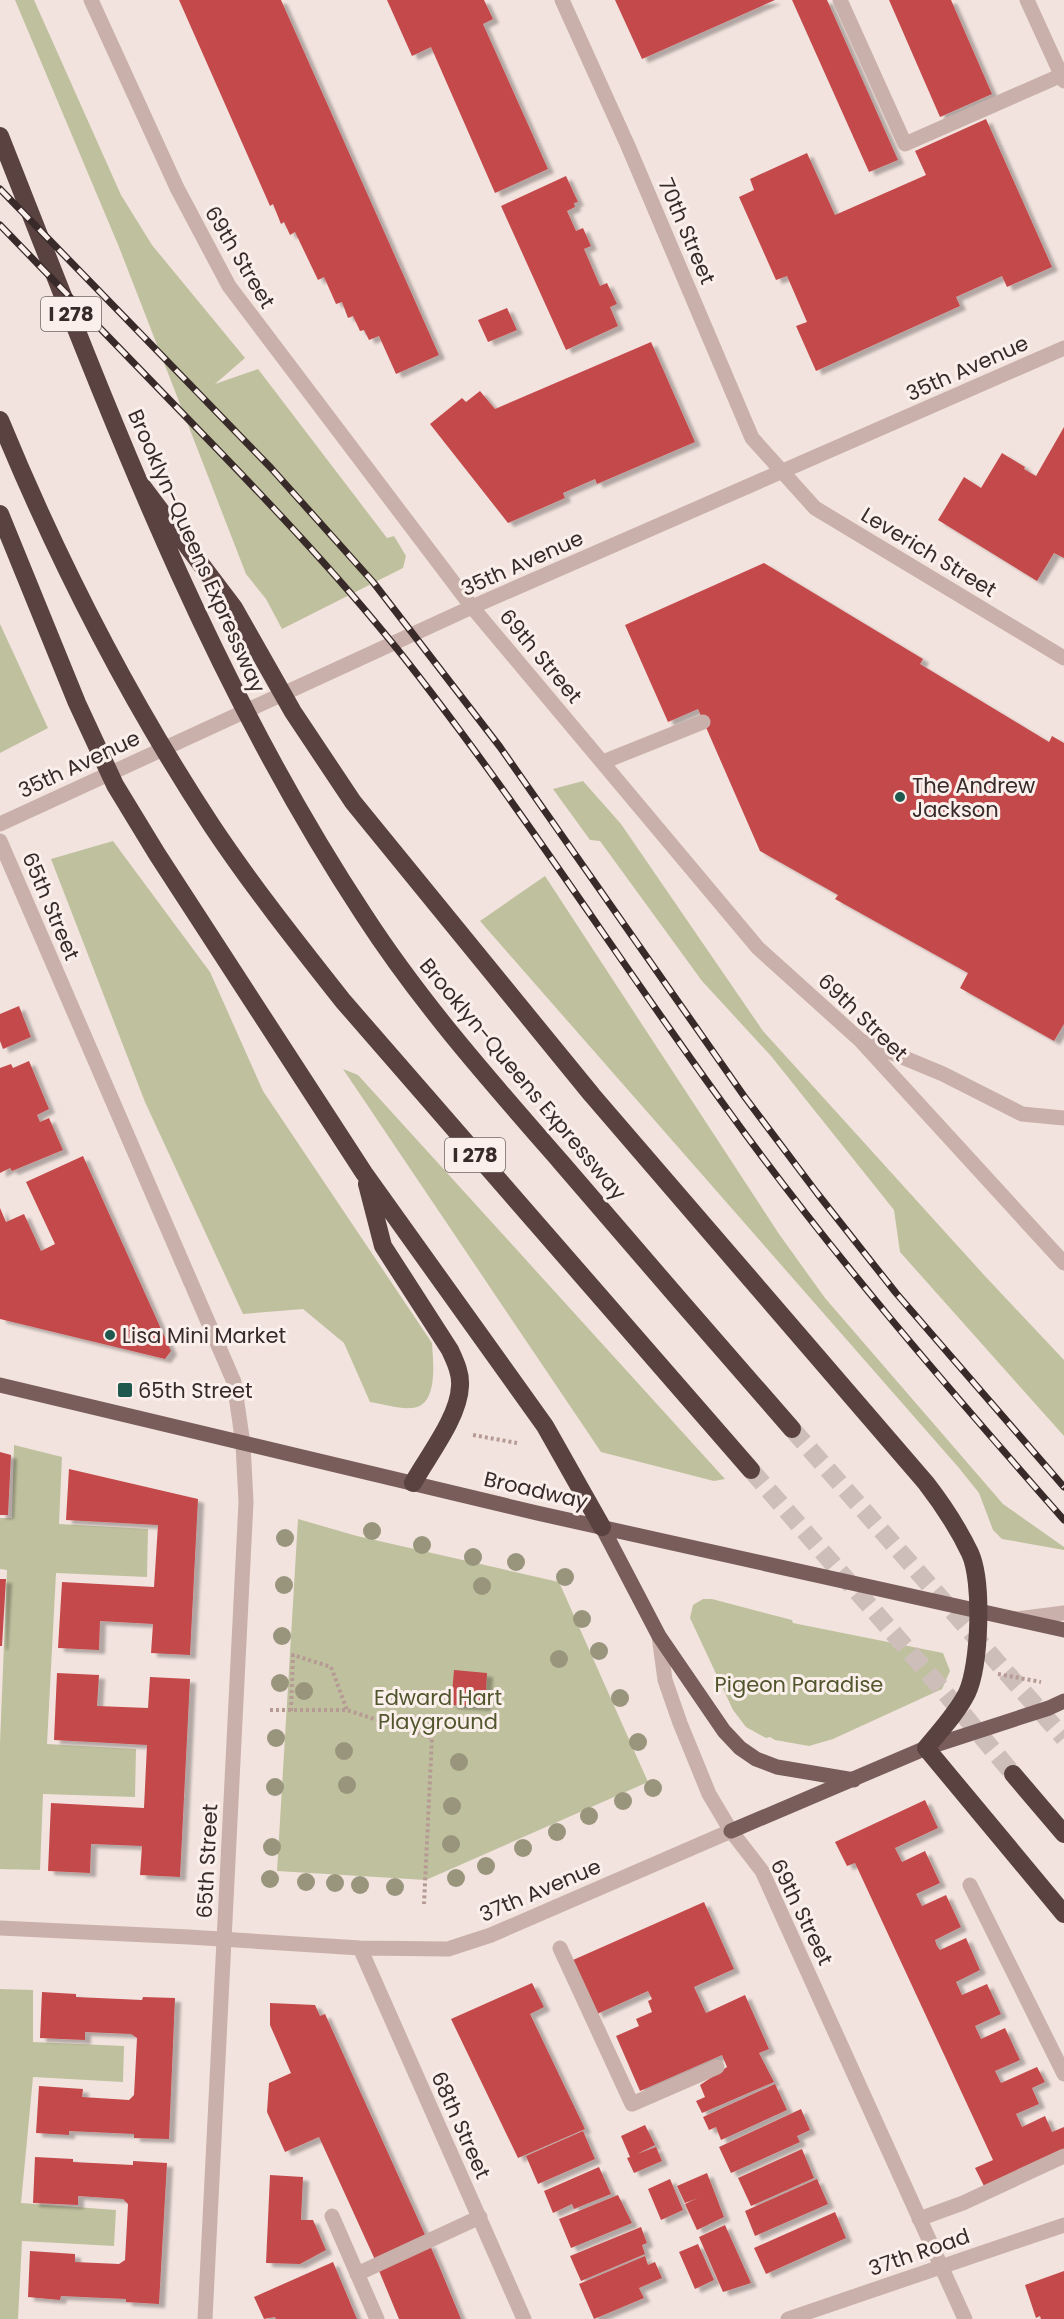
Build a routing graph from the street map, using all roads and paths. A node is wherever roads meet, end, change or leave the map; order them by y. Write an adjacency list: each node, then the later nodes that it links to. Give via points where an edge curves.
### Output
1 (91, 0): 13 (street, 69th Street, via 177,188 229,286)
2 (562, 0): 10 (street, 70th Street, via 752,438)
3 (840, 0): 5 (street, via 905,144)
4 (1027, 0): 5 (street)
5 (1063, 77)
6 (0, 129): 7 (highway, Brooklyn-Queens Expressway)
7 (2, 142): 11 (highway, Brooklyn-Queens Expressway / I 278)
8 (1064, 348): 10 (street, 35th Avenue)
9 (0, 420): 30 (highway, I 278, via 63,563 152,729 214,828 303,951 358,1018)
10 (783, 471): 13 (street, 35th Avenue); 14 (street, Leverich Street, via 815,508)
11 (139, 482): 24 (highway, Brooklyn-Queens Expressway / I 278, via 230,683 301,814 367,920 487,1077); 33 (highway, via 234,608 293,712 353,802 592,1095 936,1497 970,1553)
12 (0, 514): 21 (highway, via 115,785)
13 (472, 607): 16 (street, 69th Street); 17 (street, 35th Avenue)
14 (1064, 658)
15 (704, 722): 16 (street)
16 (603, 762): 19 (street, 69th Street, via 758,948)
17 (0, 824)
18 (0, 842): 28 (street, 65th Street, via 234,1382)
19 (860, 1040): 20 (street, via 943,1074 1022,1114); 22 (street, 69th Street)
20 (1064, 1119)
21 (364, 1173): 31 (highway, via 383,1246 458,1368 457,1403); 32 (highway, via 545,1426)
22 (1064, 1263)
23 (0, 1385): 28 (main road, Broadway)
24 (792, 1429)
25 (468, 1435): 26 (path)
26 (496, 1439): 27 (path); 29 (path)
27 (517, 1443)
28 (243, 1444): 31 (main road, Broadway); 53 (street, 65th Street, via 246,1502)
29 (500, 1447)
30 (751, 1470)
31 (413, 1483): 32 (main road, Broadway)
32 (602, 1527): 33 (main road, Broadway); 37 (main road, 69th Street)
33 (977, 1610): 35 (main road, Broadway); 44 (highway, via 974,1669 967,1692)
34 (1064, 1613): 35 (street)
35 (1015, 1619): 36 (main road, Broadway)
36 (1064, 1630)
37 (659, 1636): 46 (main road, via 724,1731 756,1760); 47 (street, 69th Street, via 665,1680 680,1723 709,1794)
38 (993, 1673): 39 (path)
39 (1044, 1682)
40 (1064, 1701): 44 (main road, 37th Avenue)
41 (270, 1710): 43 (path)
42 (347, 1710): 43 (path); 43 (path, via 331,1667 293,1654); 50 (path, via 432,1738)
43 (291, 1711)
44 (926, 1748): 46 (main road, 37th Avenue); 51 (highway)
45 (1013, 1774): 48 (highway)
46 (854, 1780): 47 (main road, 37th Avenue)
47 (731, 1832): 54 (street, 37th Avenue, via 468,1943 448,1949); 61 (street, 69th Street, via 762,1870)
48 (1064, 1834)
49 (970, 1885): 57 (street)
50 (424, 1904)
51 (1064, 1914)
52 (0, 1928): 53 (street, 37th Avenue)
53 (224, 1939): 54 (street, 37th Avenue); 65 (street, 65th Street)
54 (360, 1948): 60 (street, 68th Street)
55 (560, 1948): 56 (street, via 632,2104)
56 (717, 2067)
57 (1064, 2074)
58 (1064, 2156): 61 (street)
59 (332, 2216): 64 (street)
60 (480, 2217): 64 (street); 67 (street, 68th Street)
61 (919, 2219): 63 (street, 69th Street)
62 (1064, 2225): 63 (street, 37th Road)
63 (941, 2267): 68 (street, 37th Road); 69 (street, 69th Street)
64 (357, 2274): 66 (street)
65 (205, 2319)
66 (377, 2319)
67 (524, 2319)
68 (788, 2319)
69 (965, 2319)

